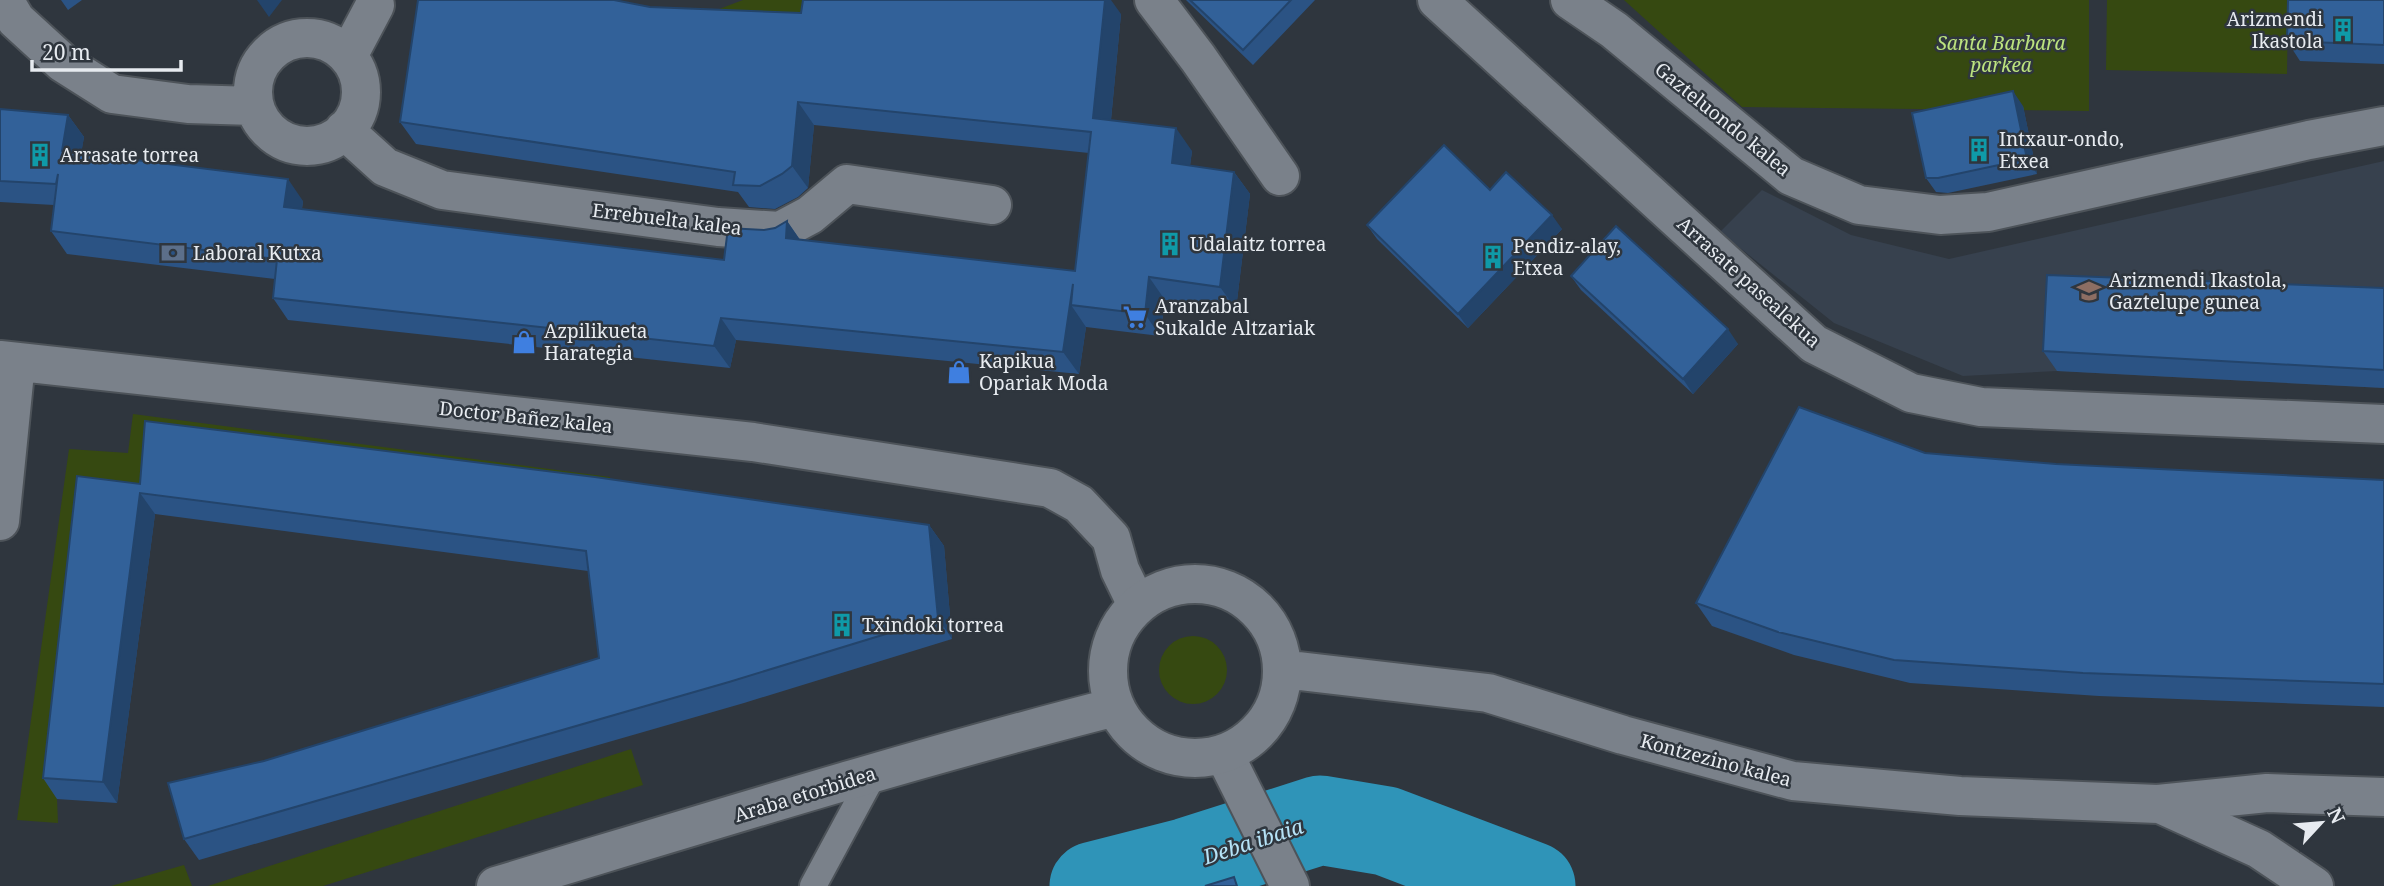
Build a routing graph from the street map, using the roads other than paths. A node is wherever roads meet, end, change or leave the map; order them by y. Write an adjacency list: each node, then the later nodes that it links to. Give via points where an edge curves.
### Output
1 (4, 0): 7 (street, via 16,20 63,63 112,94 188,104)
2 (1154, 0): 10 (street)
3 (1437, 0): 13 (street, Arrasate pasealekua, via 1814,344 1911,393 1982,407)
4 (1570, 0): 8 (street, Gazteluondo kalea, via 1614,30 1791,176 1859,205 1940,215 1988,212)
5 (377, 2): 6 (street)
6 (348, 56): 7 (street, via 334,44 316,38 281,44 257,70 252,87); 9 (street, via 360,85 360,102)
7 (254, 106): 9 (street, via 275,136 292,144 320,144)
8 (2384, 126)
9 (344, 130): 11 (street, Errebuelta kalea, via 385,167 442,190 718,227 780,230 810,215 846,184)
10 (1280, 176)
11 (992, 205)
12 (8, 361): 14 (street); 15 (street, Doctor Bañez kalea, via 753,442 1050,488 1079,504 1111,538)
13 (2384, 424)
14 (0, 521)
15 (1137, 605): 16 (street, via 1177,585 1208,584 1236,594 1269,625); 17 (street, via 1111,646 1107,671)
16 (1282, 669): 18 (street, via 1279,694 1269,718 1242,744); 21 (street, Kontzezino kalea, via 1488,693 1793,781 1960,796)
17 (1115, 706): 18 (street, via 1132,733 1158,751); 19 (street, Araba etorbidea)
18 (1230, 767): 24 (street)
19 (874, 773): 22 (street, Araba etorbidea); 23 (lane)
20 (2384, 797): 21 (street, Kontzezino kalea, via 2267,793)
21 (2158, 804): 25 (street, Kontzezino kalea, via 2259,849)
22 (496, 886)
23 (813, 886)
24 (1290, 886)
25 (2314, 886)

